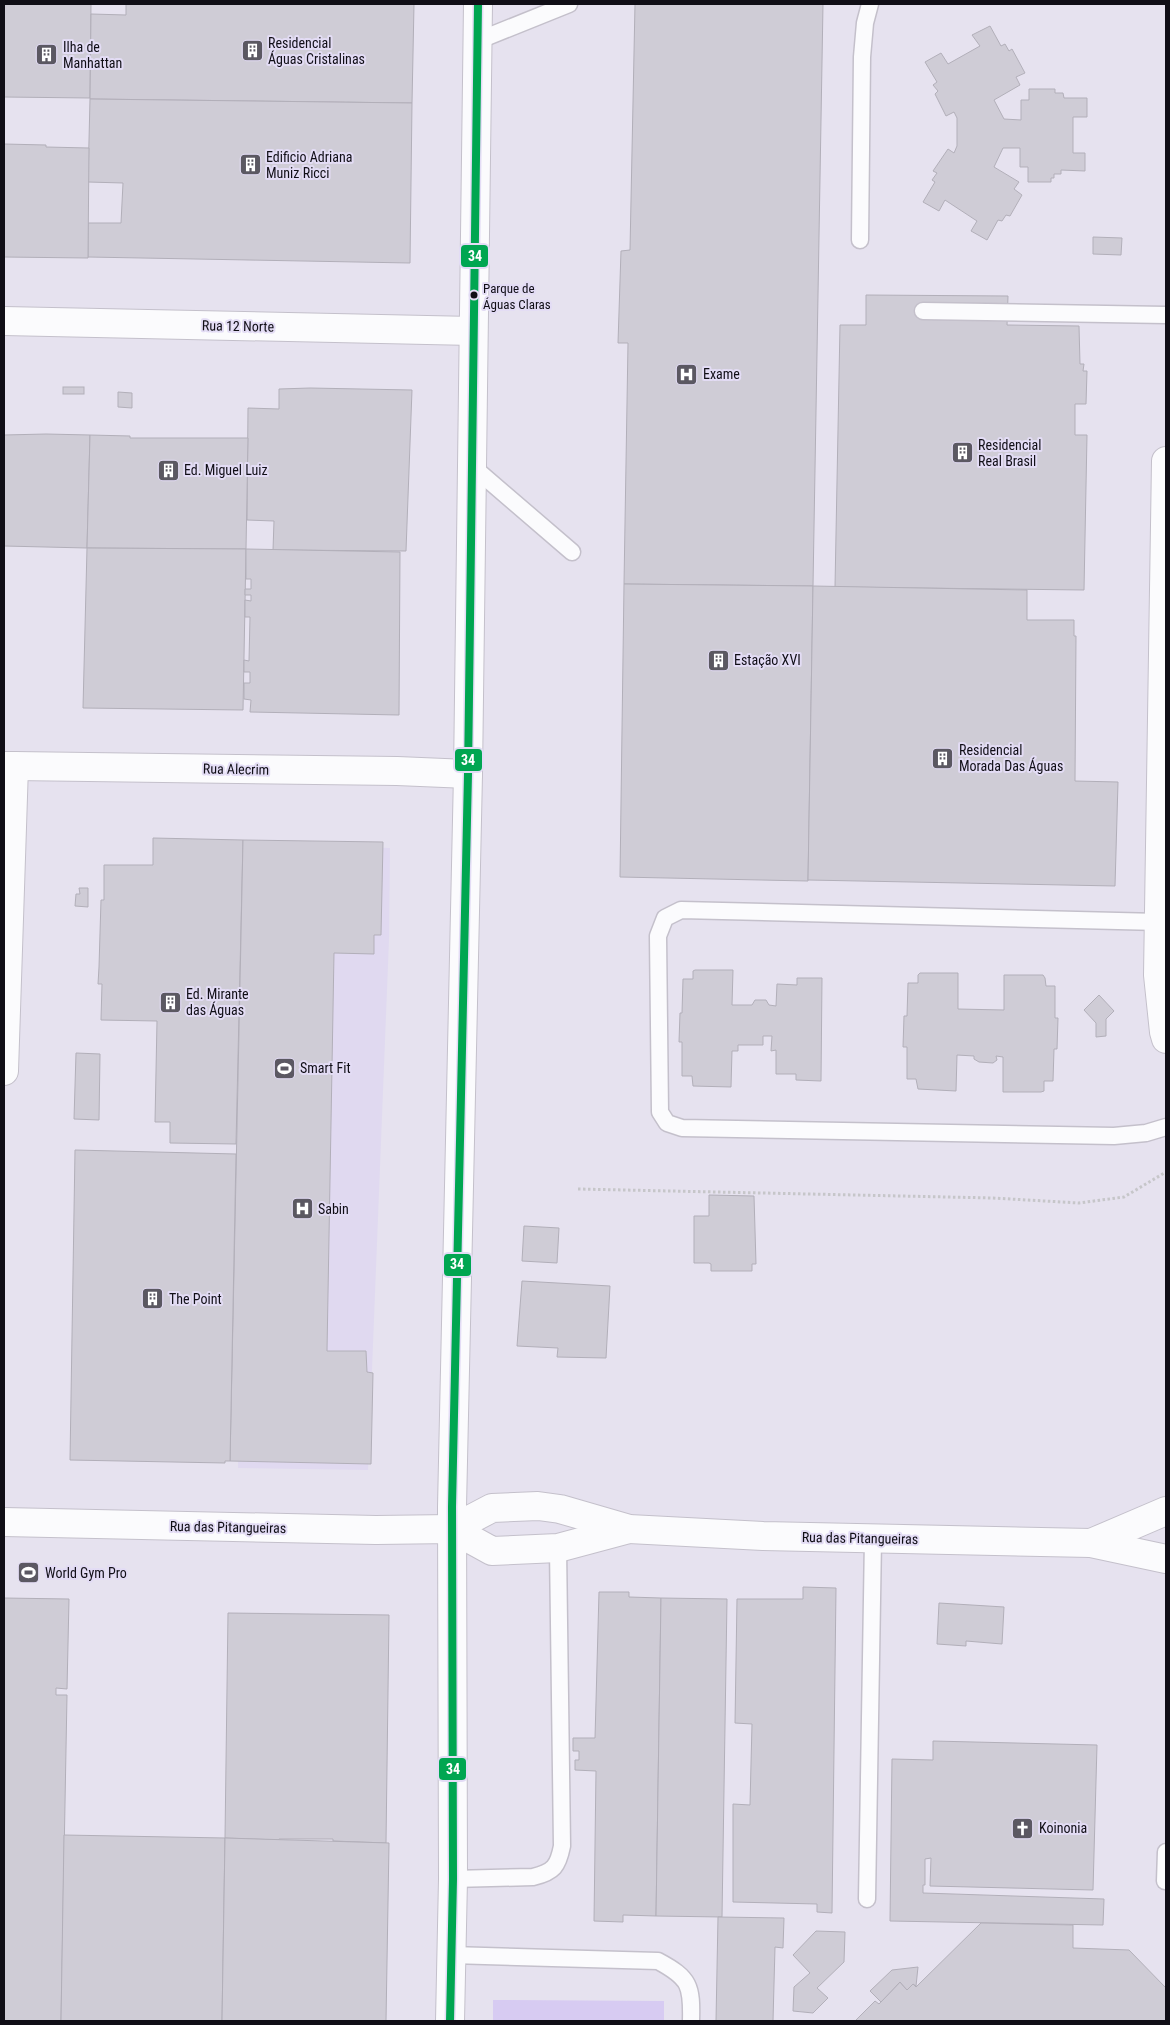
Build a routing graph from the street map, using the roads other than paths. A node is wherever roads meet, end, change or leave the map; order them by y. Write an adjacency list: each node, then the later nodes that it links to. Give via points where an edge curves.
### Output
1 (478, 4): 4 (street)
2 (569, 4): 4 (lane)
3 (870, 4): 5 (lane, via 862,56)
4 (477, 41): 9 (street)
5 (860, 240)
6 (923, 311): 7 (lane)
7 (1166, 315)
8 (4, 321): 9 (street, Rua 12 Norte)
9 (473, 331): 11 (street)
10 (1166, 461): 15 (street)
11 (472, 466): 12 (lane); 14 (street)
12 (572, 552)
13 (9, 766): 14 (street, Rua Alecrim); 18 (street)
14 (468, 774): 22 (street)
15 (1159, 922): 16 (street); 19 (lane, via 681,910 665,918 658,936 660,1112 667,1123 682,1128 1114,1136 1146,1133)
16 (1162, 974): 17 (street)
17 (1166, 1039)
18 (4, 1071)
19 (1166, 1127)
20 (1166, 1511): 25 (street, Rua das Pitangueiras)
21 (4, 1522): 22 (street, Rua das Pitangueiras)
22 (452, 1529): 23 (street, Rua das Pitangueiras, via 492,1508 538,1506 560,1509); 26 (street, Rua das Pitangueiras, via 492,1551); 29 (street)
23 (628, 1529): 24 (street, Rua das Pitangueiras); 26 (street, Rua das Pitangueiras)
24 (873, 1539): 25 (street, Rua das Pitangueiras); 31 (lane)
25 (1091, 1543): 27 (street, Rua das Pitangueiras)
26 (558, 1548): 29 (lane, via 562,1846 559,1859 555,1868 533,1877)
27 (1166, 1558)
28 (1166, 1852): 30 (lane)
29 (453, 1879): 32 (street)
30 (1165, 1881)
31 (867, 1899)
32 (451, 1955): 33 (street); 34 (lane, via 658,1961 676,1971 687,1983 692,1997)
33 (450, 2021)
34 (691, 2021)

